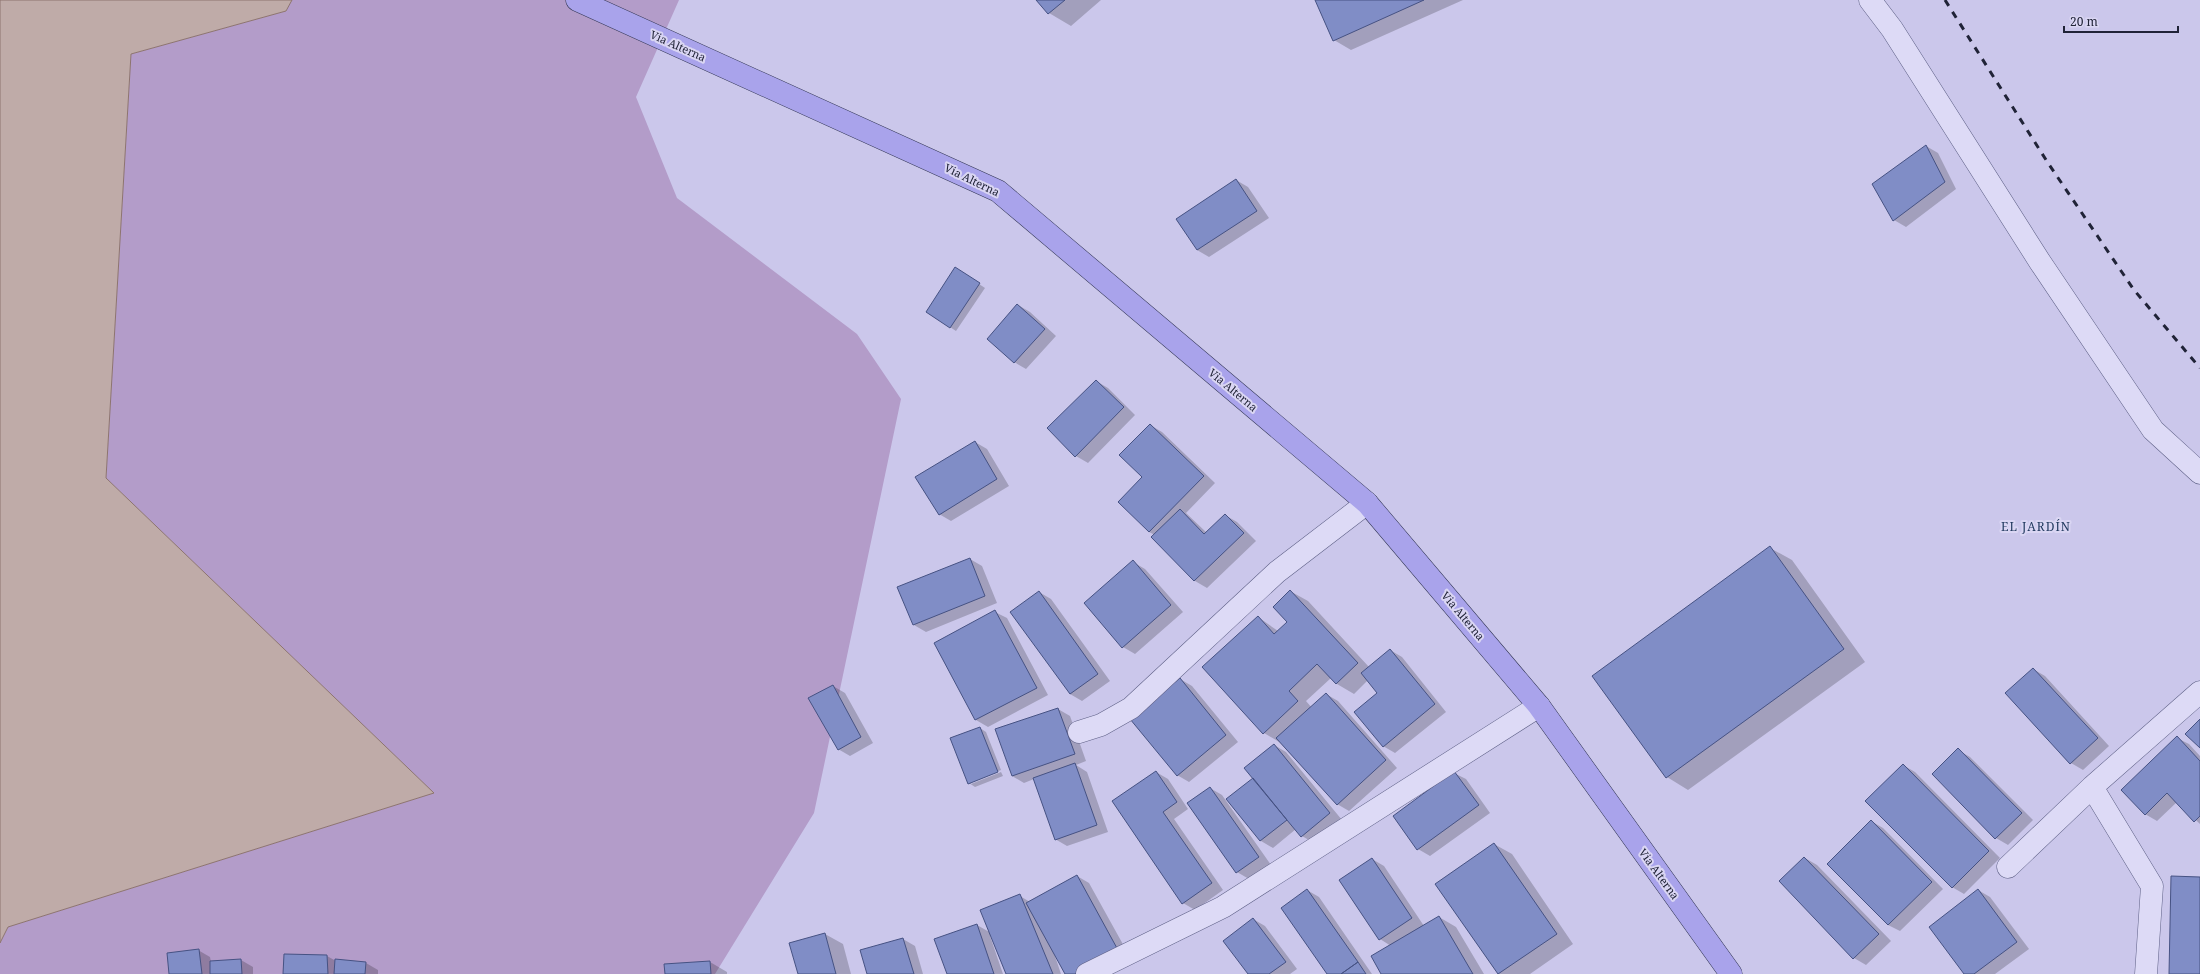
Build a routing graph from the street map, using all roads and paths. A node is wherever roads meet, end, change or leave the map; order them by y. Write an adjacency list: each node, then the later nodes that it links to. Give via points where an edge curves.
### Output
1 (577, 0): 4 (main road, Via Alterna, via 998,191)
2 (1870, 0): 3 (street, via 1892,29 2040,262 2153,430)
3 (2200, 473)
4 (1367, 503): 6 (main road, Via Alterna); 7 (street, via 1277,572 1131,708 1101,725)
5 (2200, 692): 8 (street)
6 (1539, 706): 10 (street, via 1223,907); 11 (main road, Via Alterna)
7 (1079, 732)
8 (2092, 787): 9 (street); 12 (street, via 2152,886)
9 (2008, 867)
10 (1087, 974)
11 (1731, 974)
12 (2146, 974)

